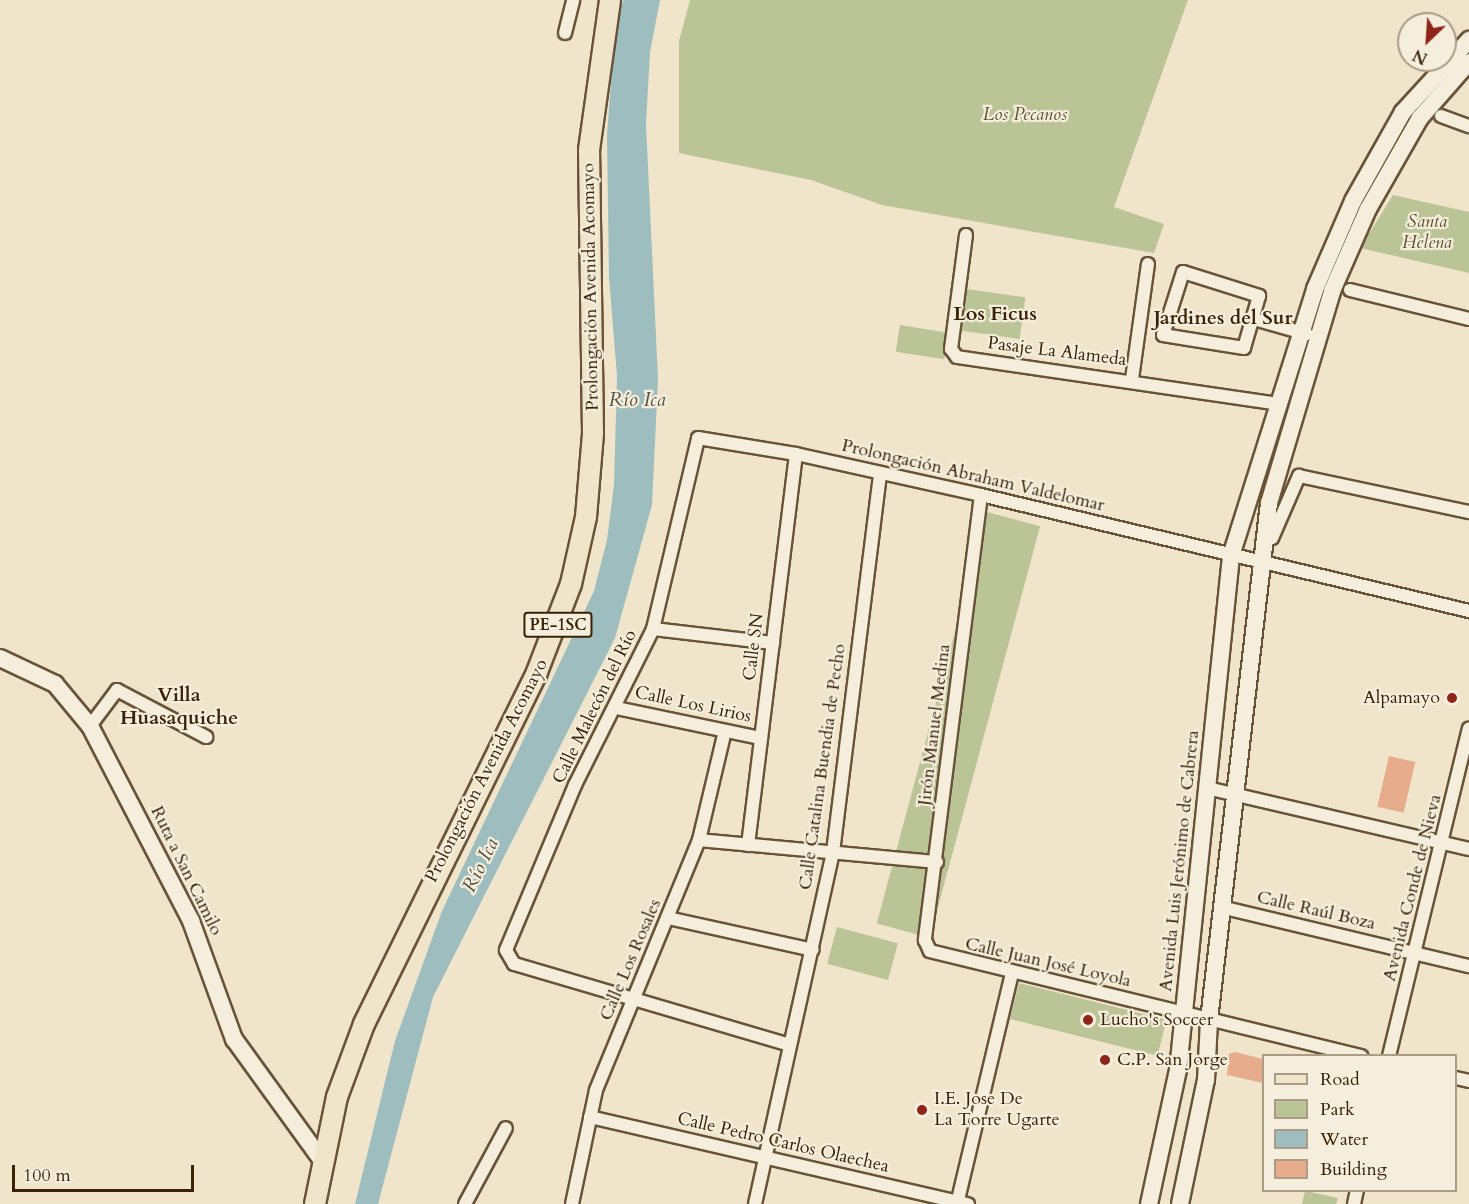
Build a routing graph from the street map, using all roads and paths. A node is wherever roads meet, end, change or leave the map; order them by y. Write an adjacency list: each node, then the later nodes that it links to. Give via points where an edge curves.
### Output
1 (573, 0): 3 (street)
2 (610, 0): 59 (main road, Prolongación Avenida Acomayo / PE-1SC, via 589,150 592,454 571,584 537,672 364,1024 337,1097)
3 (565, 33)
4 (1469, 40): 13 (street, Avenida Luis Jerónimo de Cabrera, via 1403,112 1353,201)
5 (1469, 62): 14 (street, via 1420,118 1368,209 1332,291)
6 (1441, 116): 7 (street)
7 (1469, 126)
8 (966, 235): 15 (street, Pasaje La Alameda, via 951,349 957,357)
9 (1148, 264): 15 (street)
10 (1350, 290): 12 (street)
11 (1254, 319): 11 (street, via 1244,348 1163,335 1183,272 1258,296); 13 (street)
12 (1469, 319)
13 (1300, 333): 14 (street); 16 (street, Avenida Luis Jerónimo de Cabrera)
14 (1318, 336): 22 (street, via 1269,503)
15 (1132, 379): 16 (street, Pasaje La Alameda)
16 (1278, 404): 23 (street, Avenida Luis Jerónimo de Cabrera)
17 (705, 438): 18 (street, Prolongación Abraham Valdelomar); 26 (street, Calle Malecón del Río, via 696,440)
18 (796, 454): 19 (street, Prolongación Abraham Valdelomar); 27 (street, Calle SN)
19 (880, 473): 20 (street, Prolongación Abraham Valdelomar); 41 (street, Calle Catalina Buendia de Pecho)
20 (981, 495): 23 (street, Prolongación Abraham Valdelomar); 42 (street, Jirón Manuel Medina)
21 (1469, 512): 22 (street, via 1299,476 1272,538)
22 (1262, 543): 24 (street)
23 (1231, 556): 24 (street, Prolongación Abraham Valdelomar); 35 (street, Avenida Luis Jerónimo de Cabrera)
24 (1259, 563): 25 (street, Prolongación Abraham Valdelomar); 36 (street)
25 (1469, 611)
26 (653, 629): 27 (street); 29 (street, Calle Malecón del Río)
27 (772, 643): 34 (street, Calle SN)
28 (0, 658): 30 (street, Ruta a San Camilo, via 55,684)
29 (617, 708): 32 (street, Calle Los Lirios); 50 (street, Calle Malecón del Río, via 575,785 506,944 514,964)
30 (90, 726): 33 (street, via 117,690); 59 (street, Ruta a San Camilo, via 198,935 234,1039)
31 (1469, 729): 38 (street, Avenida Conde de Nieva)
32 (725, 730): 34 (street, Calle Los Lirios); 37 (street, Calle Los Rosales)
33 (206, 737)
34 (761, 738): 39 (street, Calle SN)
35 (1207, 788): 36 (street); 51 (street, Avenida Luis Jerónimo de Cabrera)
36 (1236, 795): 38 (street); 43 (street)
37 (699, 840): 39 (street); 44 (street, Calle Los Rosales)
38 (1443, 843): 40 (street); 46 (street, Avenida Conde de Nieva)
39 (748, 844): 41 (street)
40 (1469, 849)
41 (833, 852): 42 (street); 45 (street, Calle Catalina Buendia de Pecho)
42 (937, 862): 47 (street, Jirón Manuel Medina, via 925,940)
43 (1224, 908): 46 (street, Calle Raúl Boza); 52 (street)
44 (668, 918): 45 (street); 50 (street, Calle Los Rosales)
45 (813, 950): 53 (street, Calle Catalina Buendia de Pecho)
46 (1416, 954): 48 (street, Calle Raúl Boza); 55 (street, Avenida Conde de Nieva)
47 (936, 956): 49 (street, Calle Juan José Loyola)
48 (1469, 966)
49 (1012, 974): 51 (street, Calle Juan José Loyola); 60 (street)
50 (632, 1003): 53 (street); 56 (street, Calle Los Rosales)
51 (1183, 1014): 52 (street, Calle Juan José Loyola); 65 (street, Avenida Luis Jerónimo de Cabrera, via 1171,1115)
52 (1209, 1020): 54 (street, Calle Juan José Loyola); 66 (street, via 1206,1080)
53 (790, 1045): 58 (street, Calle Catalina Buendia de Pecho)
54 (1353, 1054)
55 (1390, 1054)
56 (590, 1117): 58 (street, Calle Pedro Carlos Olaechea); 63 (street, Calle Los Rosales)
57 (506, 1128): 62 (street)
58 (766, 1157): 60 (street, Calle Pedro Carlos Olaechea); 64 (street, Calle Catalina Buendia de Pecho)
59 (323, 1162): 61 (main road, Prolongación Avenida Acomayo / PE-1SC)
60 (961, 1203)
61 (315, 1204)
62 (465, 1204)
63 (572, 1204)
64 (755, 1204)
65 (1149, 1204)
66 (1180, 1204)

